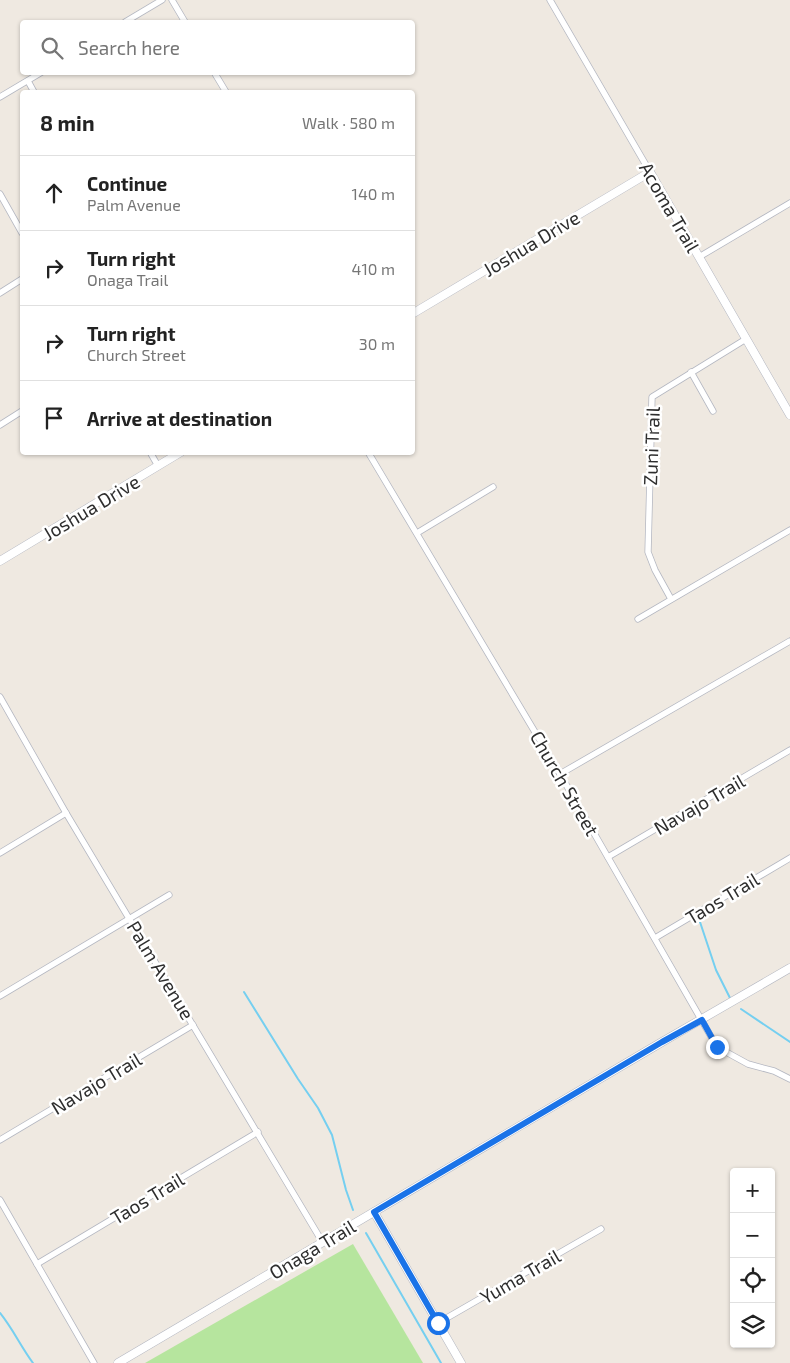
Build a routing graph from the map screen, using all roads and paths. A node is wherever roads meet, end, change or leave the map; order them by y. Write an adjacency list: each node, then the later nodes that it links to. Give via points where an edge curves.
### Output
1 (162, 0): 4 (street)
2 (172, 0): 5 (street)
3 (550, 0): 12 (street, Acoma Trail)
4 (128, 20)
5 (184, 20)
6 (37, 75): 8 (street)
7 (216, 75): 10 (street)
8 (28, 81): 9 (street); 11 (street)
9 (33, 90)
10 (225, 90)
11 (0, 97)
12 (650, 172): 16 (street, Acoma Trail); 19 (street, Joshua Drive)
13 (0, 194): 15 (street)
14 (790, 203): 16 (street)
15 (20, 229)
16 (699, 257): 20 (street, Acoma Trail)
17 (20, 280): 18 (street)
18 (0, 293)
19 (415, 312)
20 (746, 339): 21 (street, Zuni Trail); 24 (street, Acoma Trail)
21 (691, 372): 22 (street); 35 (street, Zuni Trail, via 652,397 648,552)
22 (713, 411)
23 (20, 412): 25 (street)
24 (790, 415)
25 (0, 425)
26 (152, 455): 29 (street)
27 (176, 455): 29 (street, Joshua Drive)
28 (370, 455): 32 (street, Church Street)
29 (158, 466): 34 (street, Joshua Drive)
30 (493, 487): 32 (street)
31 (788, 532): 33 (street); 35 (street)
32 (417, 533): 41 (street, Church Street)
33 (790, 540)
34 (0, 561)
35 (671, 599): 36 (street)
36 (638, 618)
37 (790, 641): 41 (street)
38 (0, 697): 39 (street, Palm Avenue)
39 (2, 707): 42 (street, Palm Avenue)
40 (790, 750): 44 (street, Navajo Trail)
41 (560, 774): 44 (street, Church Street)
42 (66, 813): 43 (street); 47 (street, Palm Avenue)
43 (0, 853)
44 (608, 857): 48 (street, Church Street)
45 (790, 858): 48 (street, Taos Trail)
46 (169, 895): 47 (street)
47 (130, 918): 50 (street); 52 (street, Palm Avenue)
48 (655, 938): 51 (street, Church Street)
49 (790, 968): 51 (street, Onaga Trail)
50 (0, 996)
51 (702, 1020): 53 (street, Church Street, via 717,1047 748,1064); 57 (street, Onaga Trail)
52 (193, 1025): 54 (street, Palm Avenue); 55 (street, Navajo Trail)
53 (790, 1079)
54 (258, 1132): 59 (street, Palm Avenue); 60 (street, Taos Trail)
55 (0, 1140)
56 (0, 1200): 60 (street)
57 (374, 1212): 59 (street, Onaga Trail); 61 (street)
58 (601, 1229): 61 (street, Yuma Trail)
59 (323, 1243): 63 (street, Onaga Trail)
60 (37, 1264): 62 (street)
61 (438, 1323): 64 (street)
62 (94, 1363)
63 (118, 1363)
64 (461, 1363)

